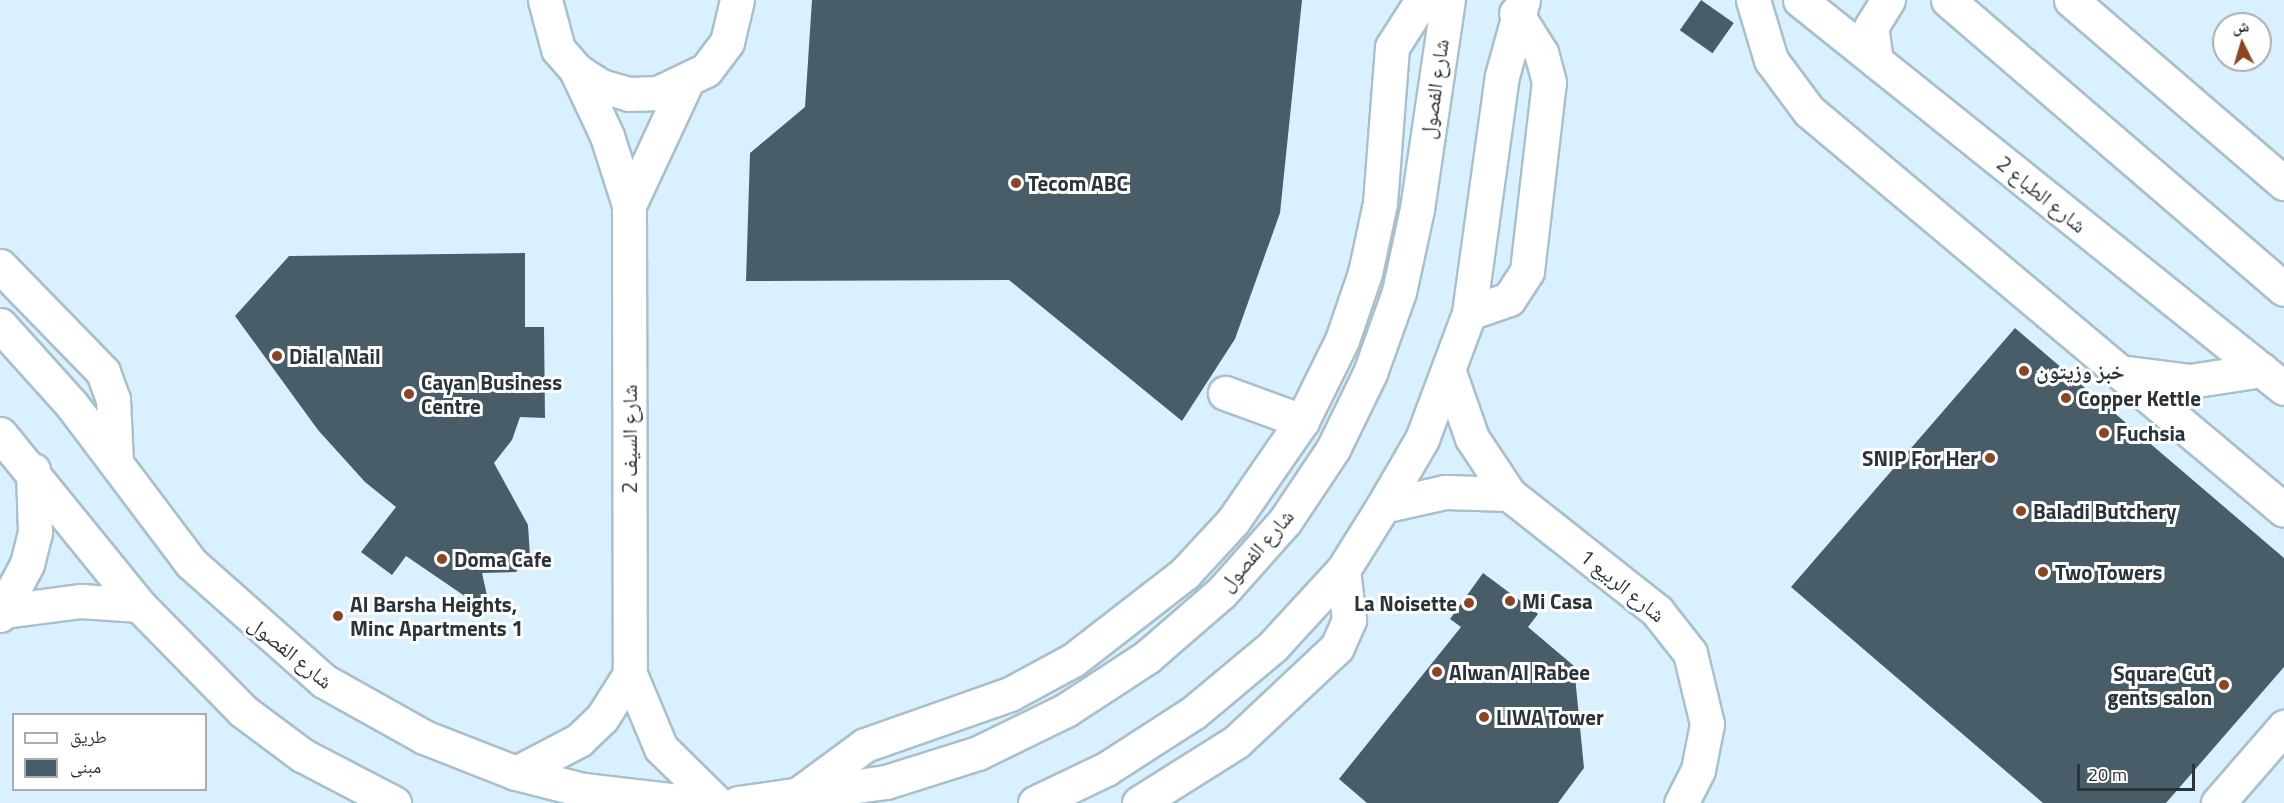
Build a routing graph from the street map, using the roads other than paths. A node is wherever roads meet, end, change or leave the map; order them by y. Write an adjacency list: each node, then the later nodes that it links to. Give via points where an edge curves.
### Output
1 (545, 0): 12 (street, via 558,49)
2 (737, 0): 13 (street, via 727,42 706,70)
3 (1422, 0): 24 (street, via 1392,47 1380,203 1365,273 1342,340)
4 (1448, 0): 37 (street, شارع الفصول, via 1418,209 1399,292 1370,373 1333,449 1285,521 1204,608 1147,657 1066,710 978,753 886,782)
5 (1753, 0): 20 (street, via 1771,60 1809,111)
6 (1800, 0): 11 (street, شارع الطباع 2)
7 (1888, 0): 11 (street, via 1871,27)
8 (1948, 0): 17 (street)
9 (2071, 0): 14 (street)
10 (1520, 7): 18 (street, via 1502,76); 18 (street, via 1549,82 1527,271 1509,299)
11 (1876, 62): 22 (street, شارع الطباع 2)
12 (576, 70): 13 (street, via 601,86 629,94 658,93); 15 (street, شارع السيف 2, via 607,136)
13 (686, 83): 15 (street, شارع السيف 2)
14 (2284, 183)
15 (629, 205): 34 (street, شارع السيف 2)
16 (0, 266): 26 (street, via 103,372 113,399)
17 (2284, 290)
18 (1469, 313): 21 (street)
19 (0, 325): 26 (street, شارع الفصول)
20 (2118, 372): 22 (street, via 2190,381); 30 (street)
21 (1450, 375): 28 (street, شارع الربيع 1, via 1472,438); 29 (street, via 1422,439)
22 (2273, 379)
23 (1225, 393): 24 (street)
24 (1302, 421): 37 (street, via 1233,521 1131,620 1010,694 854,750)
25 (0, 434): 27 (street)
26 (116, 463): 36 (street, شارع الفصول, via 191,563 279,646 373,712)
27 (33, 470): 32 (street); 33 (street, via 35,533)
28 (1509, 495): 29 (street, via 1445,492); 44 (street, شارع الربيع 1, via 1657,611 1690,653 1707,724 1698,770)
29 (1383, 506): 31 (street)
30 (2284, 510)
31 (1343, 570): 42 (street, via 1272,646 1193,713 1106,769); 43 (street, via 1349,620 1337,647 1236,742)
32 (139, 605): 33 (street, via 81,601); 38 (street, via 243,711 302,755)
33 (2, 613)
34 (630, 674): 36 (street, via 602,718 579,740); 40 (street, شارع السيف 2, via 661,748)
35 (2284, 727): 45 (street)
36 (516, 773): 39 (street, شارع الفصول, via 583,790)
37 (790, 800): 41 (street, شارع الفصول)
38 (394, 803)
39 (695, 803)
40 (717, 803)
41 (738, 803)
42 (1035, 803)
43 (1138, 803)
44 (1682, 803)
45 (2218, 803)

